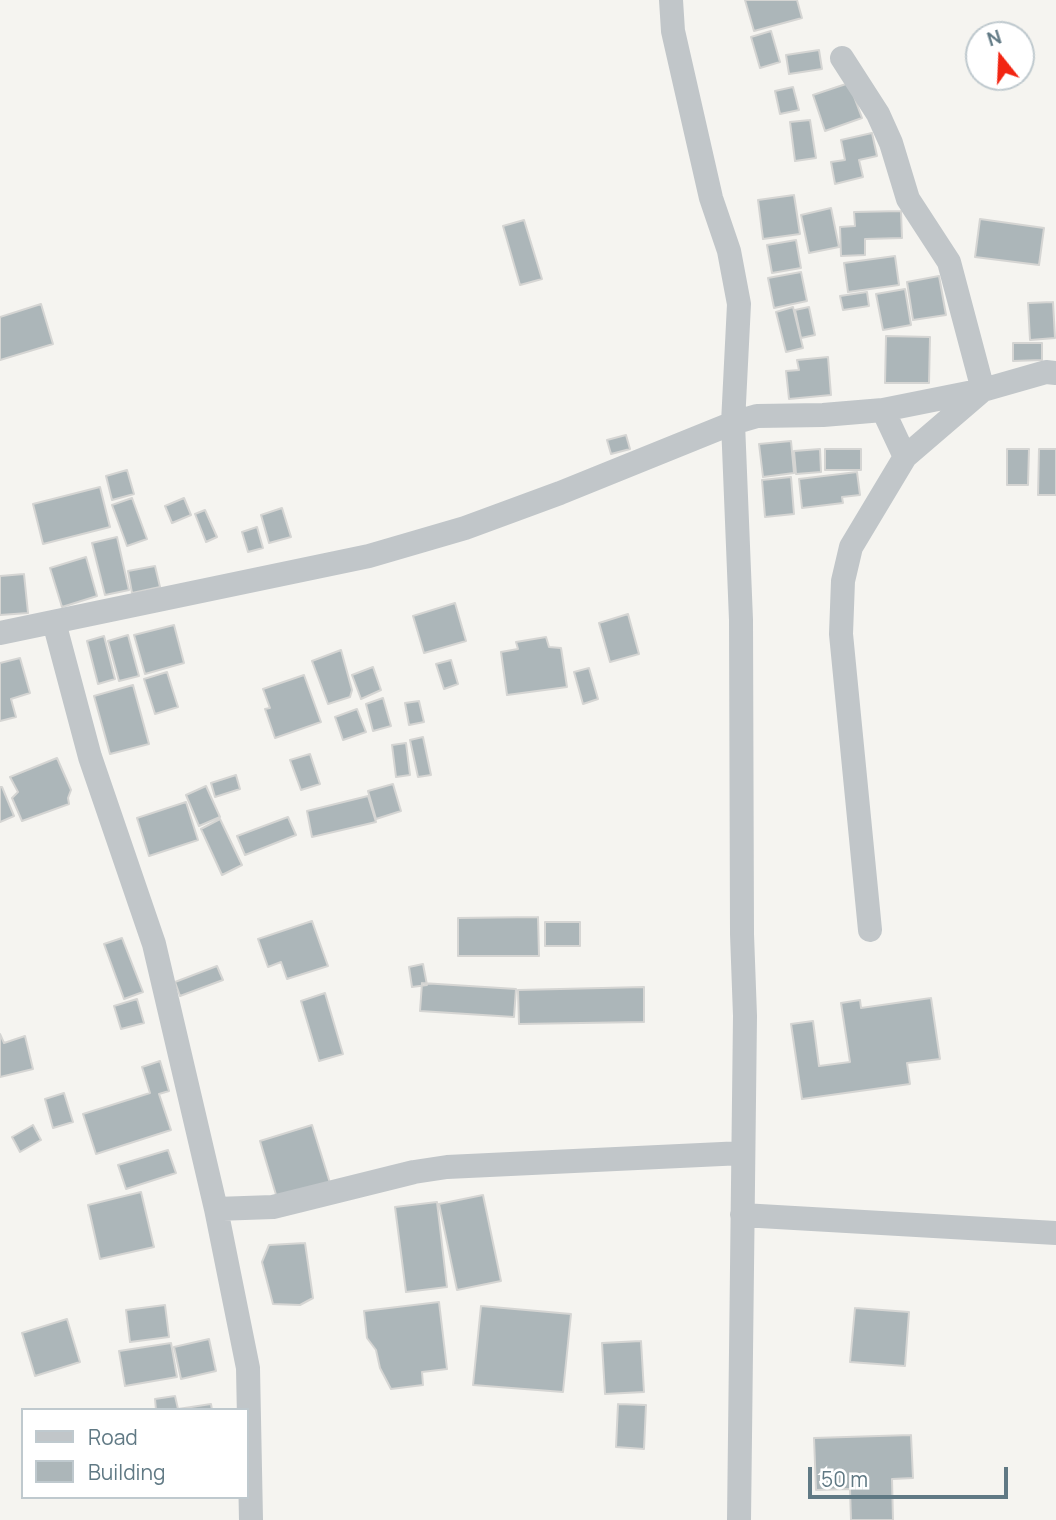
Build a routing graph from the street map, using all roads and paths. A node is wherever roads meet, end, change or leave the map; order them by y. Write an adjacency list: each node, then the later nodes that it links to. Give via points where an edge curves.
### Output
1 (671, 0): 6 (street, via 673,31 739,304)
2 (842, 58): 4 (street, via 878,114 908,199 949,262)
3 (1056, 373): 4 (street)
4 (984, 390): 5 (street); 7 (street)
5 (883, 410): 6 (street, via 757,416); 7 (street)
6 (733, 423): 8 (street, via 465,528 369,556); 11 (street, via 741,620)
7 (905, 457): 10 (street, via 851,547 843,581 841,635)
8 (54, 622): 9 (street); 12 (street, via 90,757 154,944)
9 (0, 633)
10 (870, 930)
11 (743, 1153): 12 (street, via 447,1167 273,1207); 13 (street)
12 (216, 1209): 15 (street, via 248,1368)
13 (743, 1215): 14 (street); 16 (street)
14 (1056, 1233)
15 (251, 1520)
16 (739, 1520)

